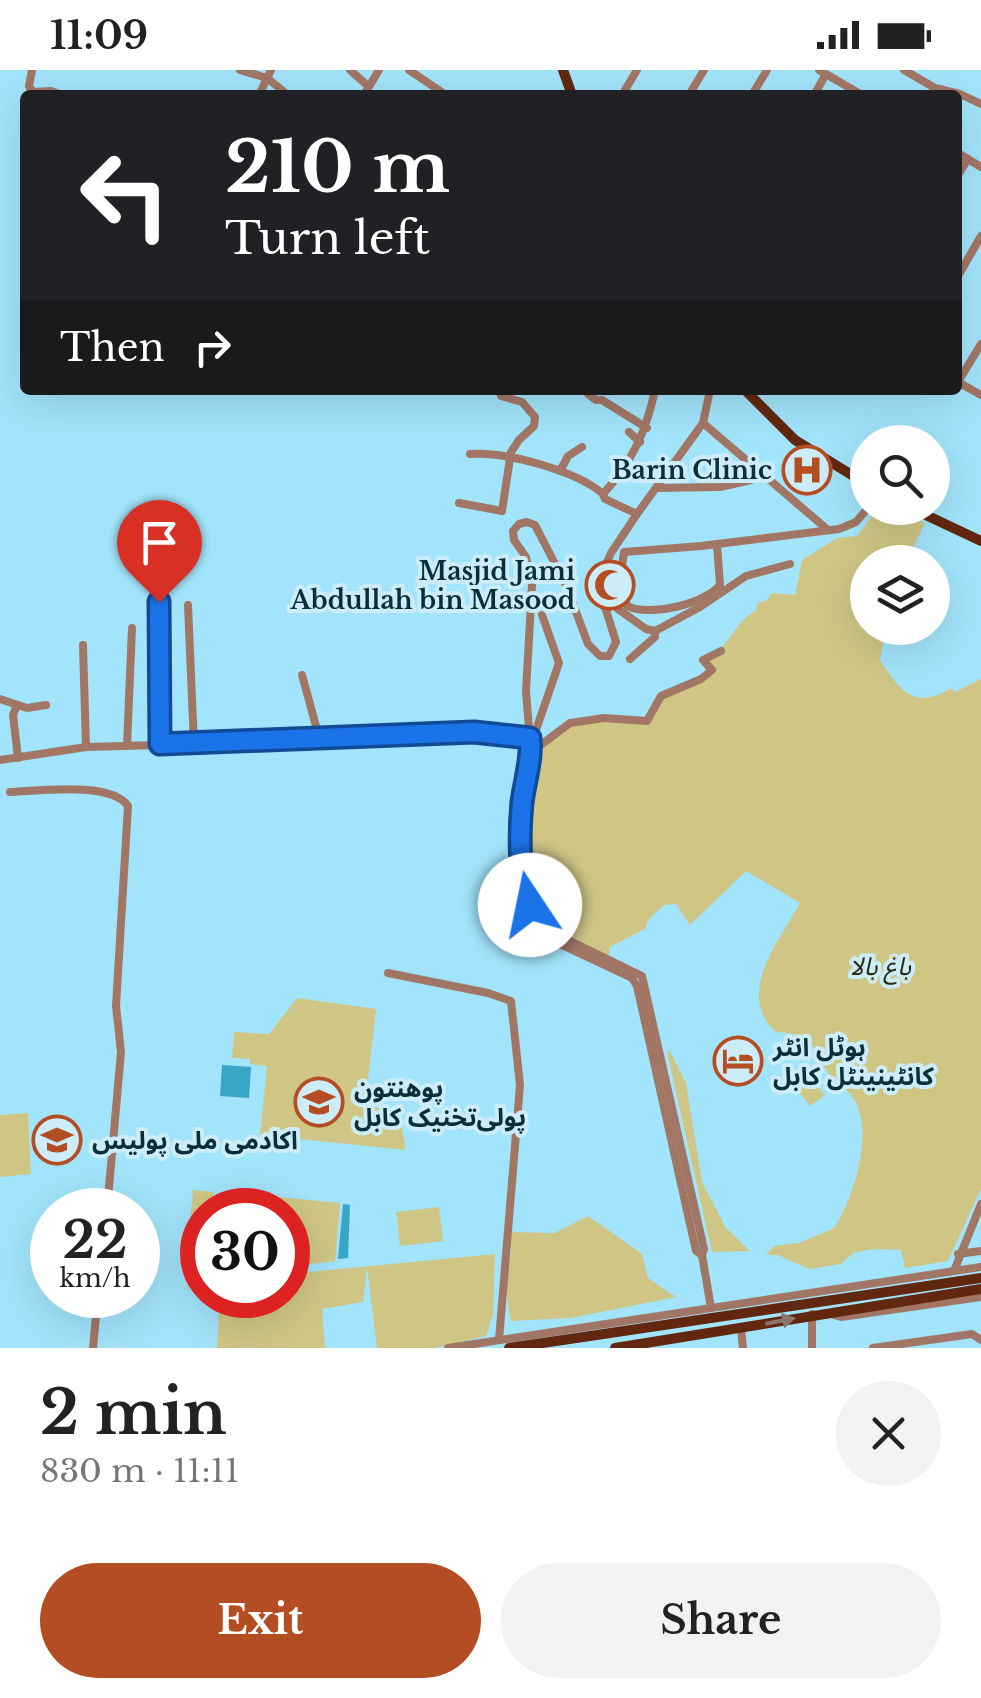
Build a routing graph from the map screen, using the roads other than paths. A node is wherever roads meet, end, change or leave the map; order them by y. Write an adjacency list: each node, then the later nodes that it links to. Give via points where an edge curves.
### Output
1 (240, 70): 6 (street)
2 (350, 70): 7 (street)
3 (409, 70): 8 (street)
4 (904, 70): 10 (street)
5 (823, 72): 9 (street)
6 (269, 74)
7 (365, 90)
8 (439, 90)
9 (854, 90)
10 (943, 90)
11 (962, 155): 12 (street)
12 (968, 159): 13 (street); 14 (street)
13 (981, 167)
14 (962, 169)
15 (981, 236): 16 (street)
16 (962, 269)
17 (981, 344): 18 (street)
18 (962, 375)
19 (501, 395): 30 (street, via 522,402 535,418)
20 (589, 395): 25 (street)
21 (655, 395): 25 (street)
22 (709, 395): 24 (street)
23 (754, 395): 32 (main road, via 794,440)
24 (703, 422): 34 (street); 40 (street)
25 (647, 428): 27 (street)
26 (629, 432): 27 (street)
27 (640, 442): 35 (street)
28 (582, 447): 31 (street)
29 (470, 454): 30 (street)
30 (511, 457): 31 (street); 36 (street, via 502,510)
31 (560, 471): 35 (street)
32 (850, 474)
33 (751, 480): 34 (street)
34 (656, 488): 37 (street)
35 (603, 494): 37 (street)
36 (459, 503)
37 (637, 514): 58 (street, via 600,578 616,642 609,656 588,644 535,525 513,531 532,585)
38 (850, 524): 40 (street)
39 (947, 525): 41 (main road)
40 (828, 530): 42 (street)
41 (981, 541)
42 (717, 544): 42 (street, via 720,585 707,597 639,610 627,606 620,574 624,552)
43 (790, 564): 49 (street, via 746,576)
44 (159, 602): 59 (street)
45 (188, 604): 61 (street)
46 (618, 610): 49 (street)
47 (542, 615): 58 (street, via 558,663)
48 (132, 628): 60 (street)
49 (655, 631): 52 (street)
50 (83, 646): 62 (street)
51 (722, 650): 63 (street, via 703,660 712,670 702,679 662,696 648,721 570,723)
52 (630, 659)
53 (302, 676): 57 (street)
54 (0, 699): 55 (street)
55 (17, 705): 56 (street); 64 (street)
56 (46, 706)
57 (320, 738): 58 (street, via 474,732); 61 (street)
58 (530, 738): 63 (street)
59 (160, 744): 60 (street); 61 (street)
60 (127, 745): 62 (street)
61 (194, 745)
62 (86, 746): 64 (street)
63 (526, 754): 76 (street, via 514,804 517,896 551,940 616,966 638,986)
64 (18, 758): 65 (street)
65 (0, 760)
66 (10, 792): 68 (street, via 81,790 117,795 128,806 116,1006 121,1052)
67 (388, 972): 81 (street, via 511,1001 520,1084)
68 (109, 1188)
69 (981, 1204): 71 (street)
70 (981, 1251): 71 (street)
71 (958, 1254): 73 (street)
72 (981, 1267): 73 (street)
73 (954, 1271): 74 (street)
74 (860, 1290): 75 (main road); 77 (main road)
75 (980, 1290): 78 (main road)
76 (711, 1308): 77 (street); 81 (street)
77 (742, 1308): 85 (main road)
78 (812, 1314): 80 (main road, one-way to 78); 88 (street)
79 (96, 1318): 83 (street)
80 (741, 1329): 86 (main road); 87 (street)
81 (499, 1340): 84 (street)
82 (981, 1340): 89 (street, via 972,1334)
83 (93, 1348)
84 (448, 1348)
85 (509, 1348)
86 (615, 1348)
87 (744, 1348)
88 (812, 1348)
89 (873, 1348)

